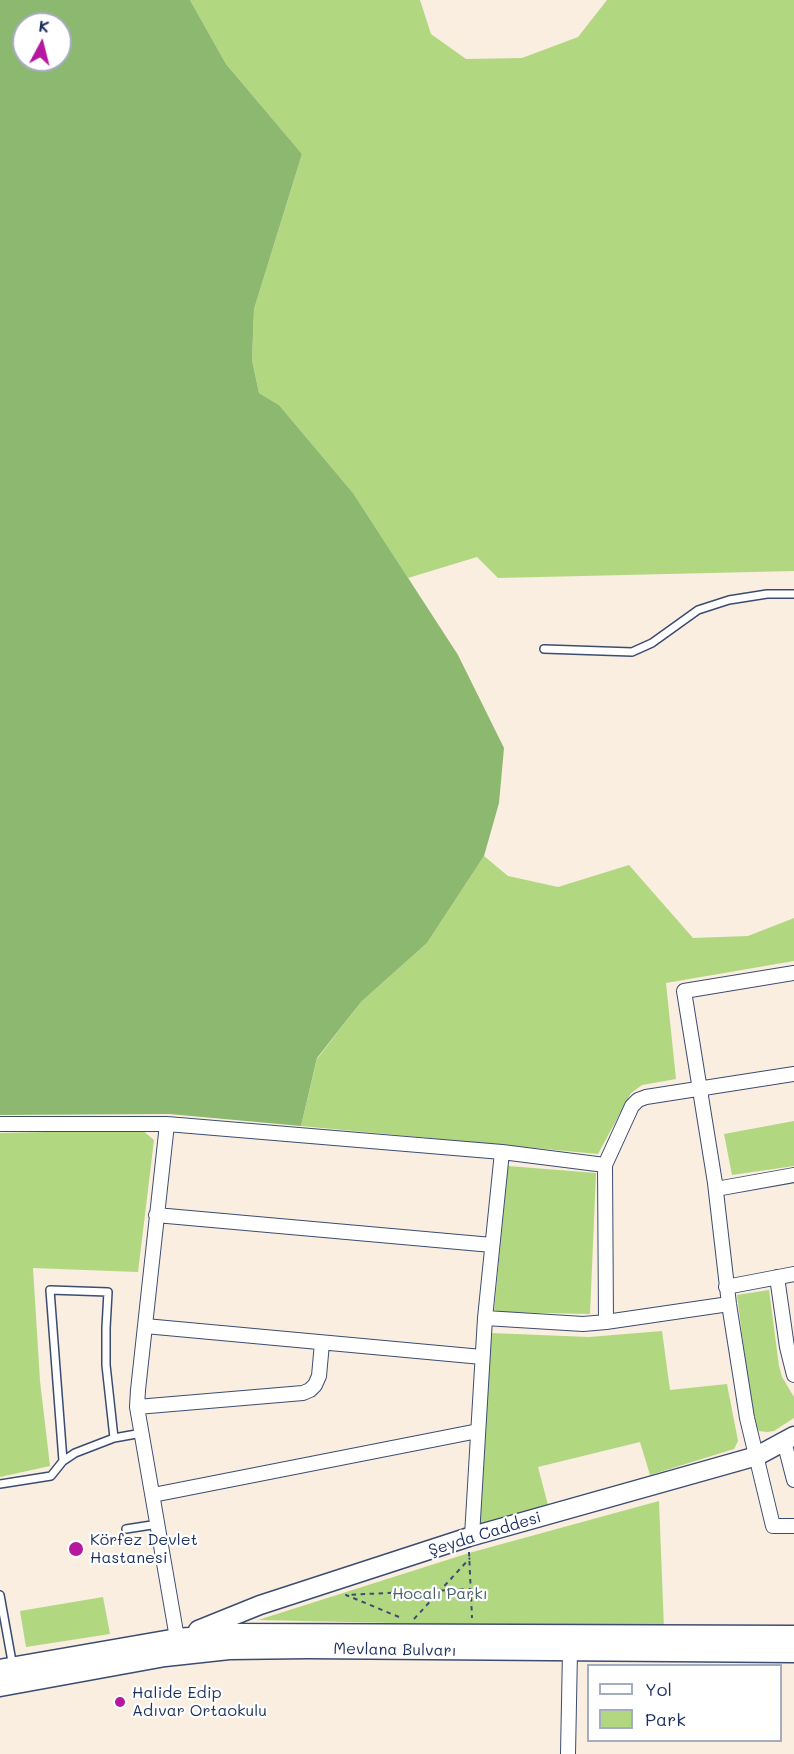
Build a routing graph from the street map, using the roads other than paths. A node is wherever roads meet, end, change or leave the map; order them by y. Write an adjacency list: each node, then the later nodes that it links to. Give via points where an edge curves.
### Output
1 (794, 594): 2 (lane, via 729,600 698,610 652,643 632,652)
2 (544, 649)
3 (794, 973): 5 (street, via 684,991)
4 (794, 1074): 5 (street)
5 (699, 1089): 9 (street, via 638,1100); 11 (street)
6 (0, 1124): 7 (street)
7 (166, 1124): 8 (street); 12 (street)
8 (502, 1152): 9 (street); 13 (street)
9 (605, 1165): 19 (street)
10 (794, 1175): 11 (street)
11 (716, 1190): 16 (street)
12 (156, 1215): 13 (street); 20 (street)
13 (492, 1245): 18 (street)
14 (794, 1274): 15 (street)
15 (777, 1277): 16 (street); 23 (street)
16 (726, 1287): 17 (street)
17 (729, 1304): 19 (street); 29 (street)
18 (485, 1318): 19 (street); 22 (street)
19 (606, 1322)
20 (145, 1326): 21 (street); 24 (street)
21 (322, 1343): 22 (street); 24 (street, via 315,1385 303,1393)
22 (482, 1358): 25 (street)
23 (794, 1375)
24 (137, 1407): 26 (street)
25 (478, 1431): 33 (street); 37 (street)
26 (142, 1433): 27 (lane); 33 (street)
27 (114, 1438): 30 (lane, via 75,1452); 30 (lane, via 106,1365 108,1292 50,1290)
28 (789, 1438): 29 (street, Şeyda Caddesi); 31 (street)
29 (757, 1456): 35 (street, via 773,1526); 37 (street, Şeyda Caddesi)
30 (63, 1461): 32 (lane, via 51,1476)
31 (794, 1480)
32 (0, 1484)
33 (153, 1496): 34 (street)
34 (158, 1524): 36 (lane); 40 (street)
35 (794, 1526)
36 (126, 1529)
37 (470, 1537): 40 (street, Şeyda Caddesi, via 260,1605)
38 (0, 1595): 43 (lane)
39 (794, 1635): 40 (street, Mevlana Bulvarı, via 272,1632 238,1633)
40 (178, 1647): 41 (street, Mevlana Bulvarı); 43 (street, Mevlana Bulvarı)
41 (570, 1651): 42 (street, Mevlana Bulvarı); 44 (street)
42 (794, 1653)
43 (7, 1677)
44 (568, 1754)

